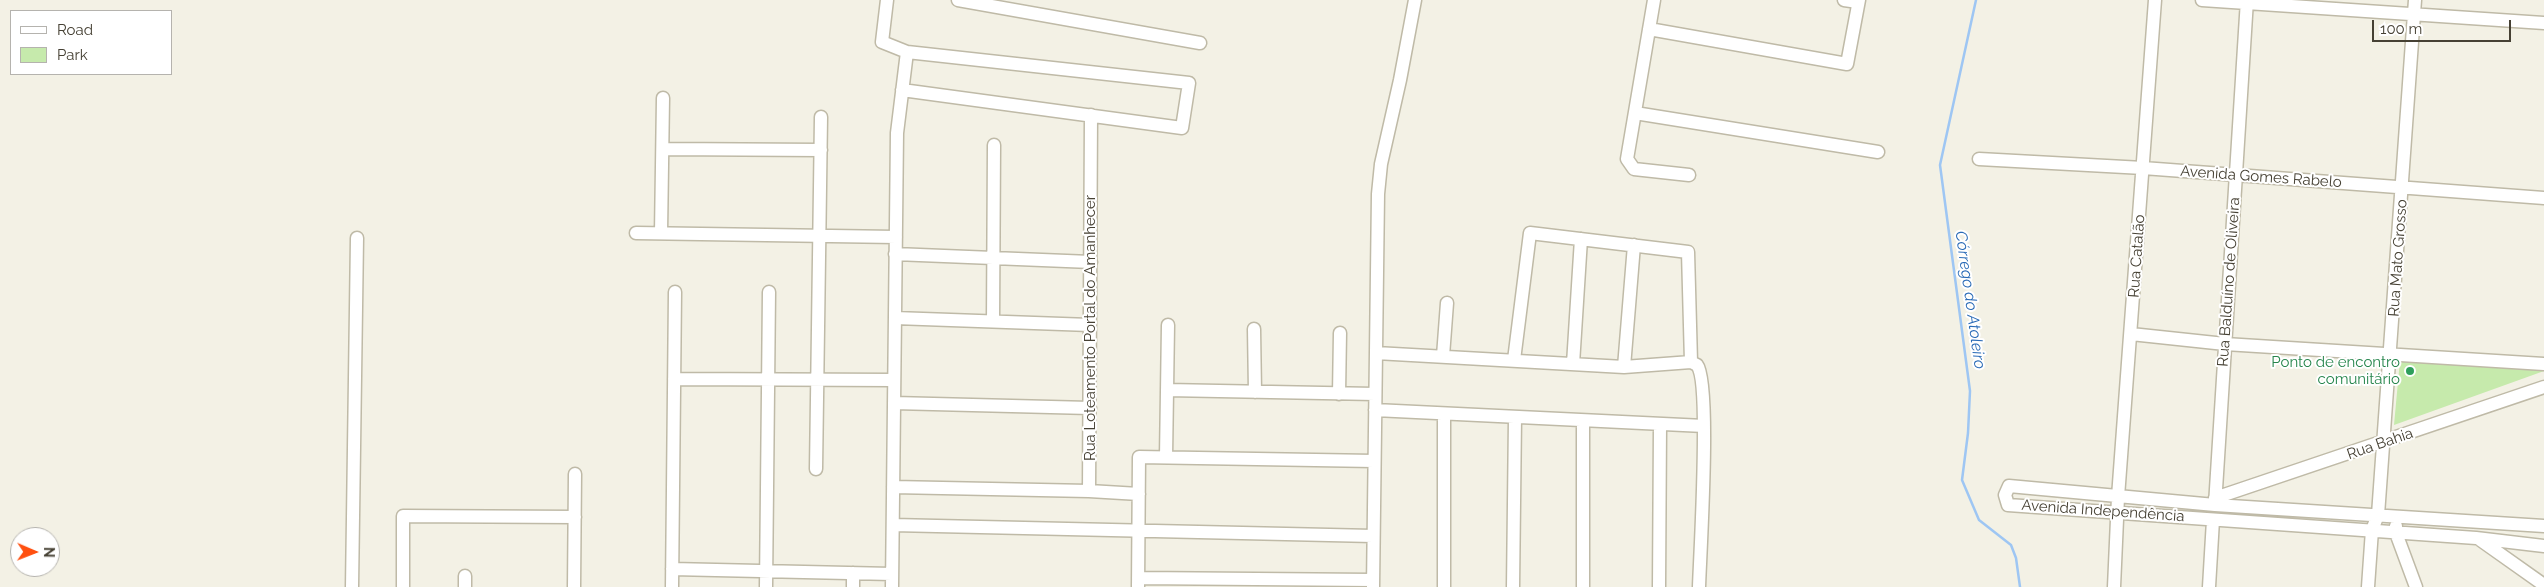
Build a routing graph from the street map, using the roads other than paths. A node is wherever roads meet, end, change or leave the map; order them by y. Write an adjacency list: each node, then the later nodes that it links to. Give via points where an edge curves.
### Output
1 (887, 0): 15 (street, via 882,42)
2 (958, 0): 14 (street)
3 (1414, 0): 52 (street, via 1381,171)
4 (1654, 0): 13 (street)
5 (1844, 0): 9 (street)
6 (2155, 0): 26 (street, Rua Catalão)
7 (2202, 0): 10 (street)
8 (2415, 0): 11 (street, Rua Mato Grosso)
9 (1859, 1): 13 (street, via 1847,64)
10 (2247, 1): 11 (street); 28 (street, Rua Balduíno de Oliveira)
11 (2414, 14): 12 (street); 29 (street, Rua Mato Grosso)
12 (2544, 23)
13 (1649, 29): 18 (street)
14 (1200, 43)
15 (907, 52): 16 (street); 19 (street, via 1189,83 1182,128)
16 (902, 90): 19 (street); 34 (street, via 897,133)
17 (663, 98): 22 (street)
18 (1635, 113): 24 (street); 27 (street, via 1627,159 1629,164 1643,171)
19 (1092, 115): 40 (street, Rua Loteamento Portal do Amanhecer)
20 (821, 117): 23 (street)
21 (994, 145): 39 (street)
22 (664, 149): 23 (street); 32 (street)
23 (821, 150): 33 (street)
24 (1878, 152)
25 (1979, 160): 26 (street, Avenida Gomes Rabelo)
26 (2143, 168): 28 (street, Avenida Gomes Rabelo); 50 (street, Rua Catalão)
27 (1689, 175)
28 (2236, 176): 29 (street, Avenida Gomes Rabelo); 51 (street, Rua Balduíno de Oliveira)
29 (2403, 187): 30 (street, Avenida Gomes Rabelo); 53 (street, Rua Mato Grosso)
30 (2544, 198)
31 (636, 233): 32 (street)
32 (661, 233): 33 (street)
33 (820, 235): 34 (street); 62 (street)
34 (896, 237): 38 (street)
35 (357, 238): 107 (street)
36 (1581, 239): 37 (street); 55 (street, via 1530,233); 57 (street)
37 (1634, 245): 56 (street, via 1688,252); 59 (street)
38 (895, 254): 39 (street); 44 (street)
39 (993, 258): 40 (street); 45 (street)
40 (1091, 262): 46 (street, Rua Loteamento Portal do Amanhecer)
41 (675, 292): 60 (street)
42 (769, 292): 61 (street)
43 (1447, 303): 54 (street)
44 (895, 318): 45 (street); 63 (street)
45 (993, 322): 46 (street)
46 (1090, 325): 70 (street, Rua Loteamento Portal do Amanhecer)
47 (1168, 325): 65 (street)
48 (1254, 330): 66 (street)
49 (1340, 333): 67 (street)
50 (2131, 334): 51 (street); 85 (street, Rua Catalão)
51 (2225, 344): 53 (street); 86 (street, Rua Balduíno de Oliveira)
52 (1376, 353): 54 (street); 68 (street)
53 (2391, 354): 58 (street); 77 (street, Rua Mato Grosso)
54 (1443, 356): 55 (street)
55 (1514, 360): 57 (street)
56 (1691, 362): 59 (street); 76 (street, via 1697,365 1703,377)
57 (1573, 364): 59 (street)
58 (2544, 364)
59 (1624, 367)
60 (674, 379): 61 (street); 100 (street)
61 (768, 380): 62 (street); 101 (street)
62 (818, 380): 63 (street); 80 (street)
63 (894, 380): 69 (street)
64 (2544, 387): 77 (street, Rua Bahia)
65 (1167, 390): 66 (street); 78 (street)
66 (1255, 392): 67 (street)
67 (1339, 394): 68 (street)
68 (1376, 394): 71 (street)
69 (894, 403): 70 (street); 82 (street)
70 (1090, 408): 83 (street, Rua Loteamento Portal do Amanhecer)
71 (1375, 410): 72 (street); 79 (street)
72 (1444, 414): 73 (street); 114 (street)
73 (1515, 418): 74 (street); 115 (street)
74 (1583, 422): 75 (street); 116 (street)
75 (1660, 426): 76 (street); 117 (street)
76 (1704, 426): 118 (street)
77 (2382, 443): 86 (street, Rua Bahia); 88 (street, Rua Mato Grosso)
78 (1166, 457): 79 (street); 84 (street, via 1139,457)
79 (1374, 461): 97 (street)
80 (816, 469)
81 (575, 474): 90 (street)
82 (893, 487): 83 (street); 92 (street)
83 (1089, 491): 84 (street)
84 (1139, 494): 95 (street)
85 (2118, 497): 86 (street, Avenida Independência); 87 (street, Rua Catalão); 87 (street, Avenida Independência, via 2009,486 2005,495 2008,505)
86 (2215, 502): 88 (street, Avenida Independência)
87 (2118, 512): 91 (street, Avenida Independência); 119 (street, Rua Catalão)
88 (2378, 515): 89 (street, Avenida Independência); 94 (street, Rua Mato Grosso)
89 (2395, 516): 93 (street, Avenida Independência); 96 (street)
90 (575, 517): 108 (street, via 403,516); 109 (street)
91 (2213, 520): 94 (street, Avenida Independência); 120 (street)
92 (893, 525): 95 (street); 103 (street)
93 (2540, 526): 99 (street)
94 (2372, 530): 96 (street, Avenida Independência); 121 (street, Rua Mato Grosso)
95 (1138, 532): 97 (street); 104 (street)
96 (2396, 533): 98 (street, Avenida Independência); 122 (street)
97 (1373, 536): 105 (street)
98 (2476, 538): 99 (street, Avenida Independência); 106 (street)
99 (2540, 546)
100 (672, 568): 101 (street); 110 (street)
101 (766, 571): 102 (street); 111 (street)
102 (853, 573): 103 (street); 112 (street)
103 (892, 574): 113 (street)
104 (1138, 583): 105 (street)
105 (1373, 584)
106 (2544, 585)
107 (352, 587)
108 (403, 587)
109 (574, 587)
110 (672, 587)
111 (766, 587)
112 (853, 587)
113 (892, 587)
114 (1444, 587)
115 (1513, 587)
116 (1583, 587)
117 (1659, 587)
118 (1699, 587)
119 (2114, 587)
120 (2209, 587)
121 (2368, 587)
122 (2416, 587)

